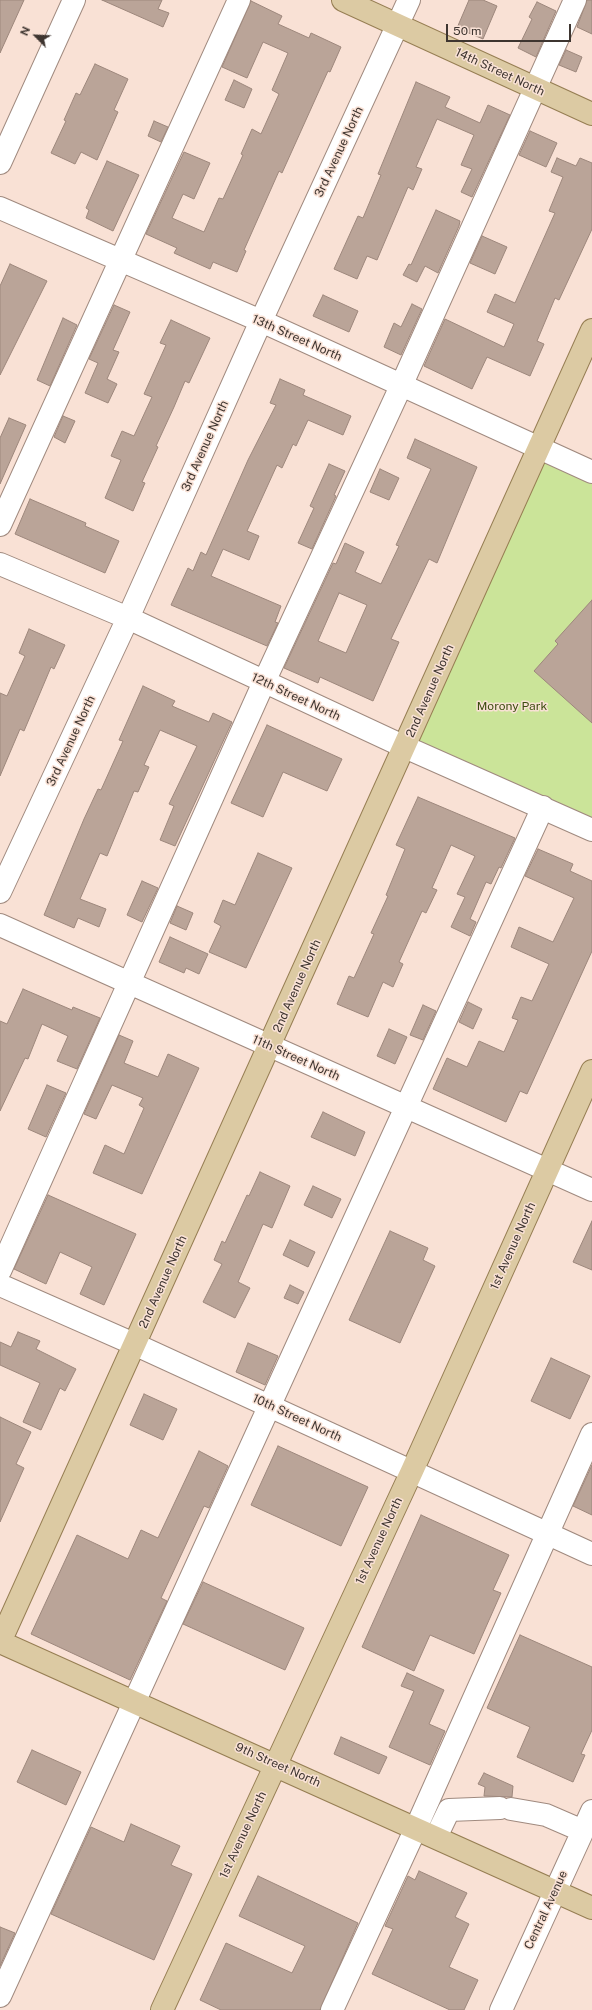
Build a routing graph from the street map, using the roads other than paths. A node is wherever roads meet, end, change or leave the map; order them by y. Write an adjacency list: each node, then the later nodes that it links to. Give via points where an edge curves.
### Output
1 (74, 0): 9 (street)
2 (239, 0): 11 (street)
3 (343, 0): 6 (main road, 14th Street North)
4 (409, 0): 6 (street, 3rd Avenue North)
5 (575, 0): 7 (street)
6 (398, 24): 7 (main road, 14th Street North); 12 (street, 3rd Avenue North)
7 (535, 88): 8 (main road, 14th Street North); 14 (street)
8 (592, 114)
9 (0, 163)
10 (0, 208): 11 (street, 13th Street North)
11 (121, 261): 12 (street, 13th Street North); 17 (street)
12 (261, 321): 14 (street, 13th Street North); 19 (street, 3rd Avenue North)
13 (592, 330): 15 (main road, 2nd Avenue North)
14 (401, 386): 15 (street, 13th Street North); 20 (street)
15 (539, 448): 16 (street, 13th Street North); 21 (main road, 2nd Avenue North)
16 (592, 472)
17 (0, 525)
18 (0, 564): 19 (street, 12th Street North)
19 (128, 618): 20 (street, 12th Street North); 24 (street, 3rd Avenue North)
20 (264, 682): 21 (street, 12th Street North); 26 (street)
21 (405, 748): 22 (street, 12th Street North); 27 (main road, 2nd Avenue North)
22 (543, 807): 23 (street, 12th Street North); 29 (street)
23 (592, 830)
24 (0, 892)
25 (0, 925): 26 (street, 11th Street North)
26 (130, 983): 27 (street, 11th Street North); 32 (street)
27 (270, 1046): 29 (street, 11th Street North); 34 (main road, 2nd Avenue North)
28 (592, 1071): 30 (main road, 1st Avenue North)
29 (405, 1106): 30 (street, 11th Street North); 35 (street)
30 (548, 1170): 31 (street, 11th Street North); 37 (main road, 1st Avenue North)
31 (592, 1190)
32 (0, 1271)
33 (0, 1285): 34 (street, 10th Street North)
34 (134, 1344): 35 (street, 10th Street North); 40 (main road, 2nd Avenue North)
35 (270, 1406): 37 (street, 10th Street North); 41 (street)
36 (592, 1434): 38 (street)
37 (412, 1471): 38 (street, 10th Street North); 42 (main road, 1st Avenue North)
38 (547, 1533): 39 (street, 10th Street North); 44 (street)
39 (592, 1554)
40 (0, 1642): 41 (main road, 9th Street North)
41 (134, 1701): 42 (main road, 9th Street North); 49 (street)
42 (276, 1764): 44 (main road, 9th Street North); 52 (main road, 1st Avenue North)
43 (592, 1811): 45 (street, Central Avenue)
44 (416, 1828): 46 (main road, 9th Street North); 53 (street)
45 (583, 1831): 46 (street, via 546,1815 505,1808 449,1810); 47 (street, Central Avenue)
46 (436, 1837): 47 (main road, 9th Street North)
47 (555, 1891): 48 (main road, 9th Street North); 54 (street, Central Avenue)
48 (592, 1908)
49 (0, 1996)
50 (0, 2005): 51 (street)
51 (12, 2010)
52 (162, 2010)
53 (332, 2010)
54 (501, 2010)

